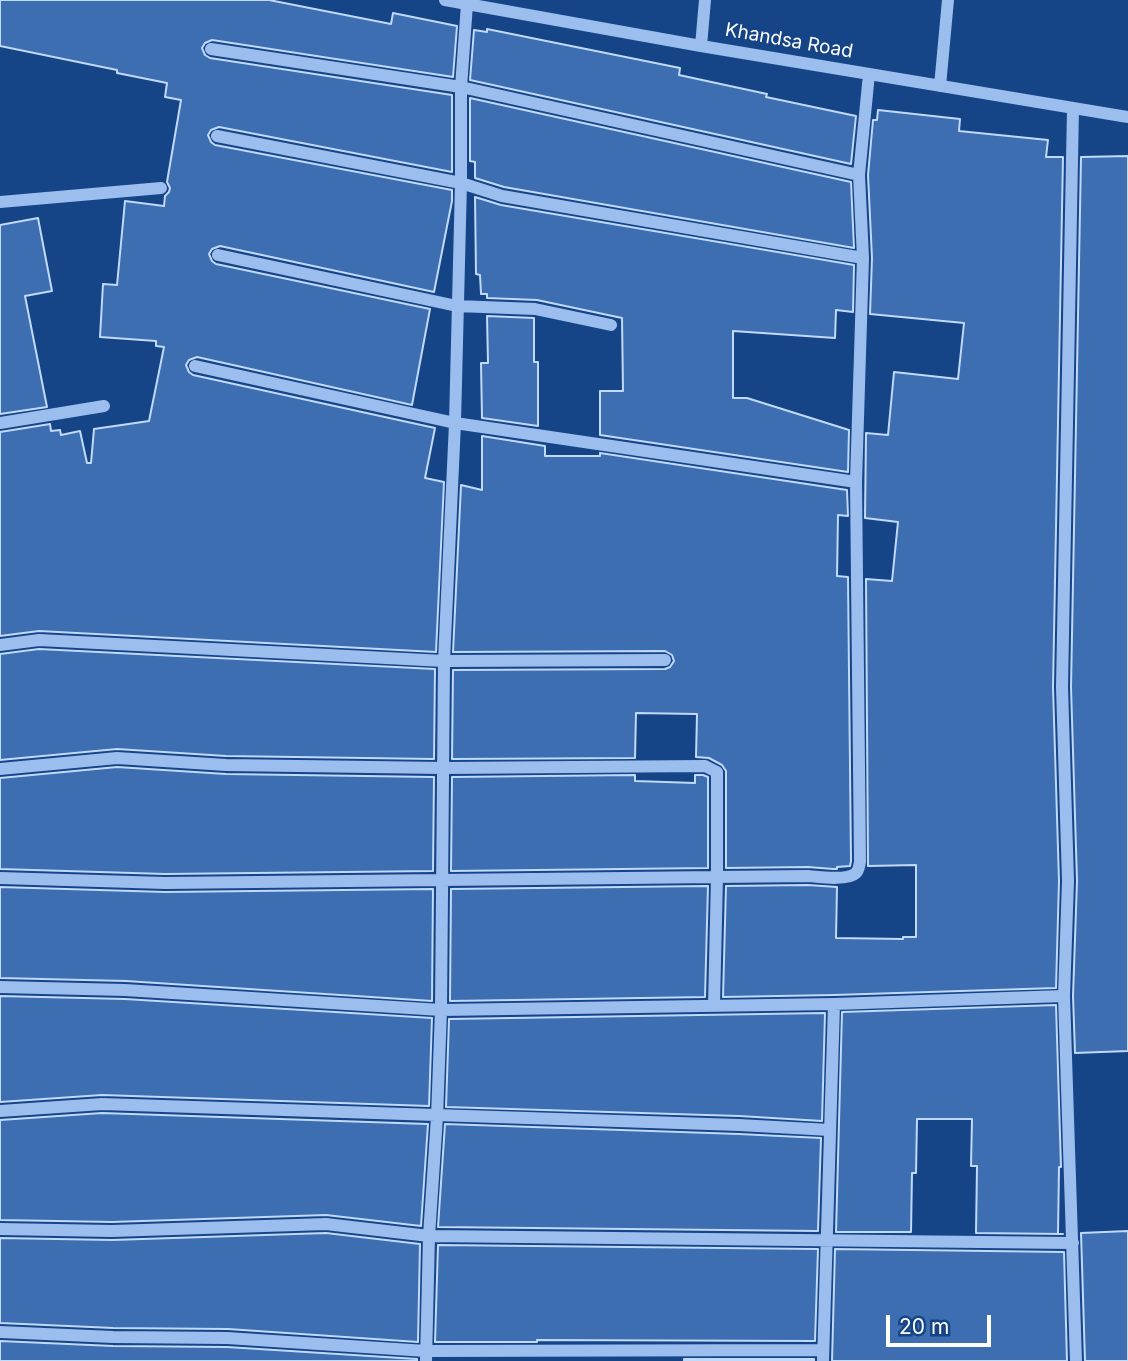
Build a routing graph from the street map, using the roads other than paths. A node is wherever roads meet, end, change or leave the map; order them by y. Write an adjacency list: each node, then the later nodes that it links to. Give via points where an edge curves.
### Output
1 (445, 0): 4 (street, Khandsa Road)
2 (705, 0): 5 (street)
3 (948, 0): 8 (street)
4 (467, 4): 5 (street, Khandsa Road); 9 (street)
5 (701, 46): 7 (street, Khandsa Road)
6 (211, 50): 9 (street)
7 (869, 74): 8 (street, Khandsa Road); 13 (street)
8 (940, 86): 10 (street, Khandsa Road)
9 (461, 88): 13 (street); 14 (street)
10 (1073, 108): 11 (street, Khandsa Road); 35 (street, via 1062,687 1068,881)
11 (1128, 117)
12 (217, 136): 14 (street)
13 (859, 175): 18 (street)
14 (461, 183): 18 (street, via 502,196); 19 (street)
15 (162, 188): 16 (street)
16 (0, 202)
17 (218, 255): 19 (street)
18 (863, 258): 25 (street)
19 (457, 306): 20 (street, via 535,309); 24 (street)
20 (611, 325)
21 (195, 366): 24 (street)
22 (104, 406): 23 (street)
23 (0, 423)
24 (455, 423): 25 (street); 28 (street)
25 (856, 482): 31 (street, via 859,870 847,878)
26 (0, 645): 28 (street, via 39,640)
27 (665, 660): 28 (street)
28 (444, 661): 29 (street)
29 (443, 768): 30 (street, via 226,765 117,758); 31 (street, via 705,766 717,772); 33 (street)
30 (0, 769)
31 (717, 877): 33 (street); 37 (street)
32 (0, 878): 33 (street, via 165,883)
33 (441, 881): 38 (street)
34 (0, 987): 38 (street, via 125,990)
35 (1064, 996): 36 (street); 45 (street)
36 (834, 1004): 37 (street); 41 (street)
37 (714, 1005): 38 (street)
38 (441, 1010): 40 (street)
39 (0, 1111): 40 (street, via 103,1104)
40 (437, 1116): 41 (street); 43 (street)
41 (830, 1130): 44 (street)
42 (0, 1229): 43 (street, via 112,1231 326,1224)
43 (429, 1236): 44 (street); 48 (street)
44 (826, 1240): 45 (street); 47 (street)
45 (1073, 1243): 49 (street)
46 (0, 1332): 48 (street, via 227,1338)
47 (822, 1355): 48 (street)
48 (426, 1356)
49 (1076, 1361)

